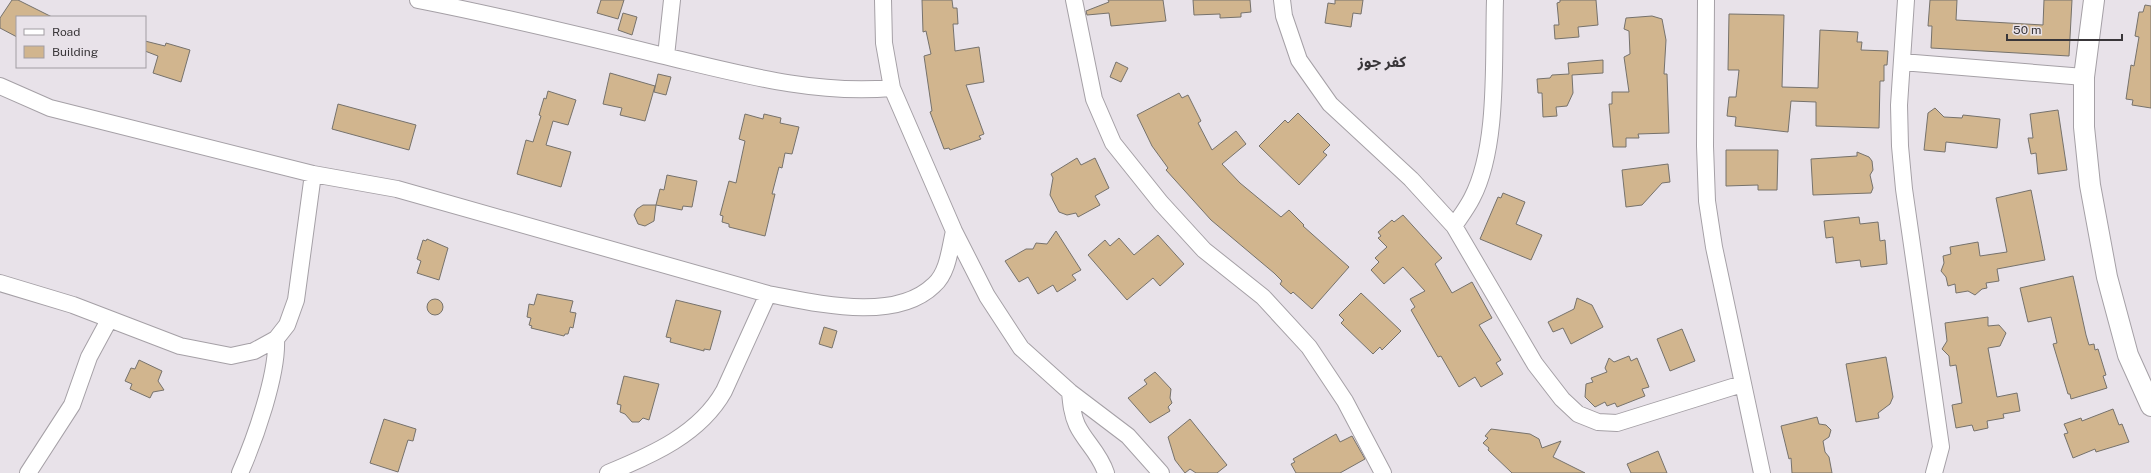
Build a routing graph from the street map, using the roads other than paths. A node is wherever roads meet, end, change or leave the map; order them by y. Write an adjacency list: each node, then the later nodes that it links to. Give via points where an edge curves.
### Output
1 (418, 0): 10 (street, via 495,15)
2 (672, 0): 10 (street)
3 (883, 0): 14 (street, via 884,43)
4 (1074, 0): 30 (street, via 1094,99 1113,142 1161,203 1204,250 1263,297 1309,347 1345,400)
5 (1282, 0): 16 (street, via 1284,16 1299,60 1330,104 1410,179)
6 (1495, 0): 16 (street, via 1488,150 1472,197)
7 (1706, 0): 22 (street, via 1707,201)
8 (1906, 0): 11 (street)
9 (2094, 0): 12 (street)
10 (666, 56): 14 (street, via 748,76 824,89)
11 (1902, 62): 12 (street); 32 (street, via 1899,105 1905,197 1941,448)
12 (2084, 77): 24 (street, via 2084,128 2090,185 2107,277 2128,355)
13 (0, 86): 15 (street, via 50,108)
14 (892, 88): 17 (street)
15 (313, 174): 19 (street, via 397,189); 21 (street, via 296,300 287,325)
16 (1454, 226): 22 (street, via 1535,364 1562,399 1578,414 1598,422 1617,423)
17 (954, 231): 19 (street, via 946,264 935,285 912,300 883,306 859,307); 23 (street, via 1007,329 1031,358)
18 (0, 283): 20 (street, via 73,305)
19 (768, 294): 27 (street, via 724,391 706,418 645,458)
20 (109, 320): 21 (street, via 180,346 231,356 254,351); 25 (street, via 89,357 72,406)
21 (276, 338): 26 (street, via 277,353 272,375)
22 (1742, 384): 31 (street)
23 (1070, 392): 28 (street, via 1072,412 1078,426 1102,462); 29 (street, via 1128,436)
24 (2151, 406)
25 (28, 473)
26 (240, 473)
27 (608, 473)
28 (1106, 473)
29 (1161, 473)
30 (1383, 473)
31 (1762, 473)
32 (1934, 473)

